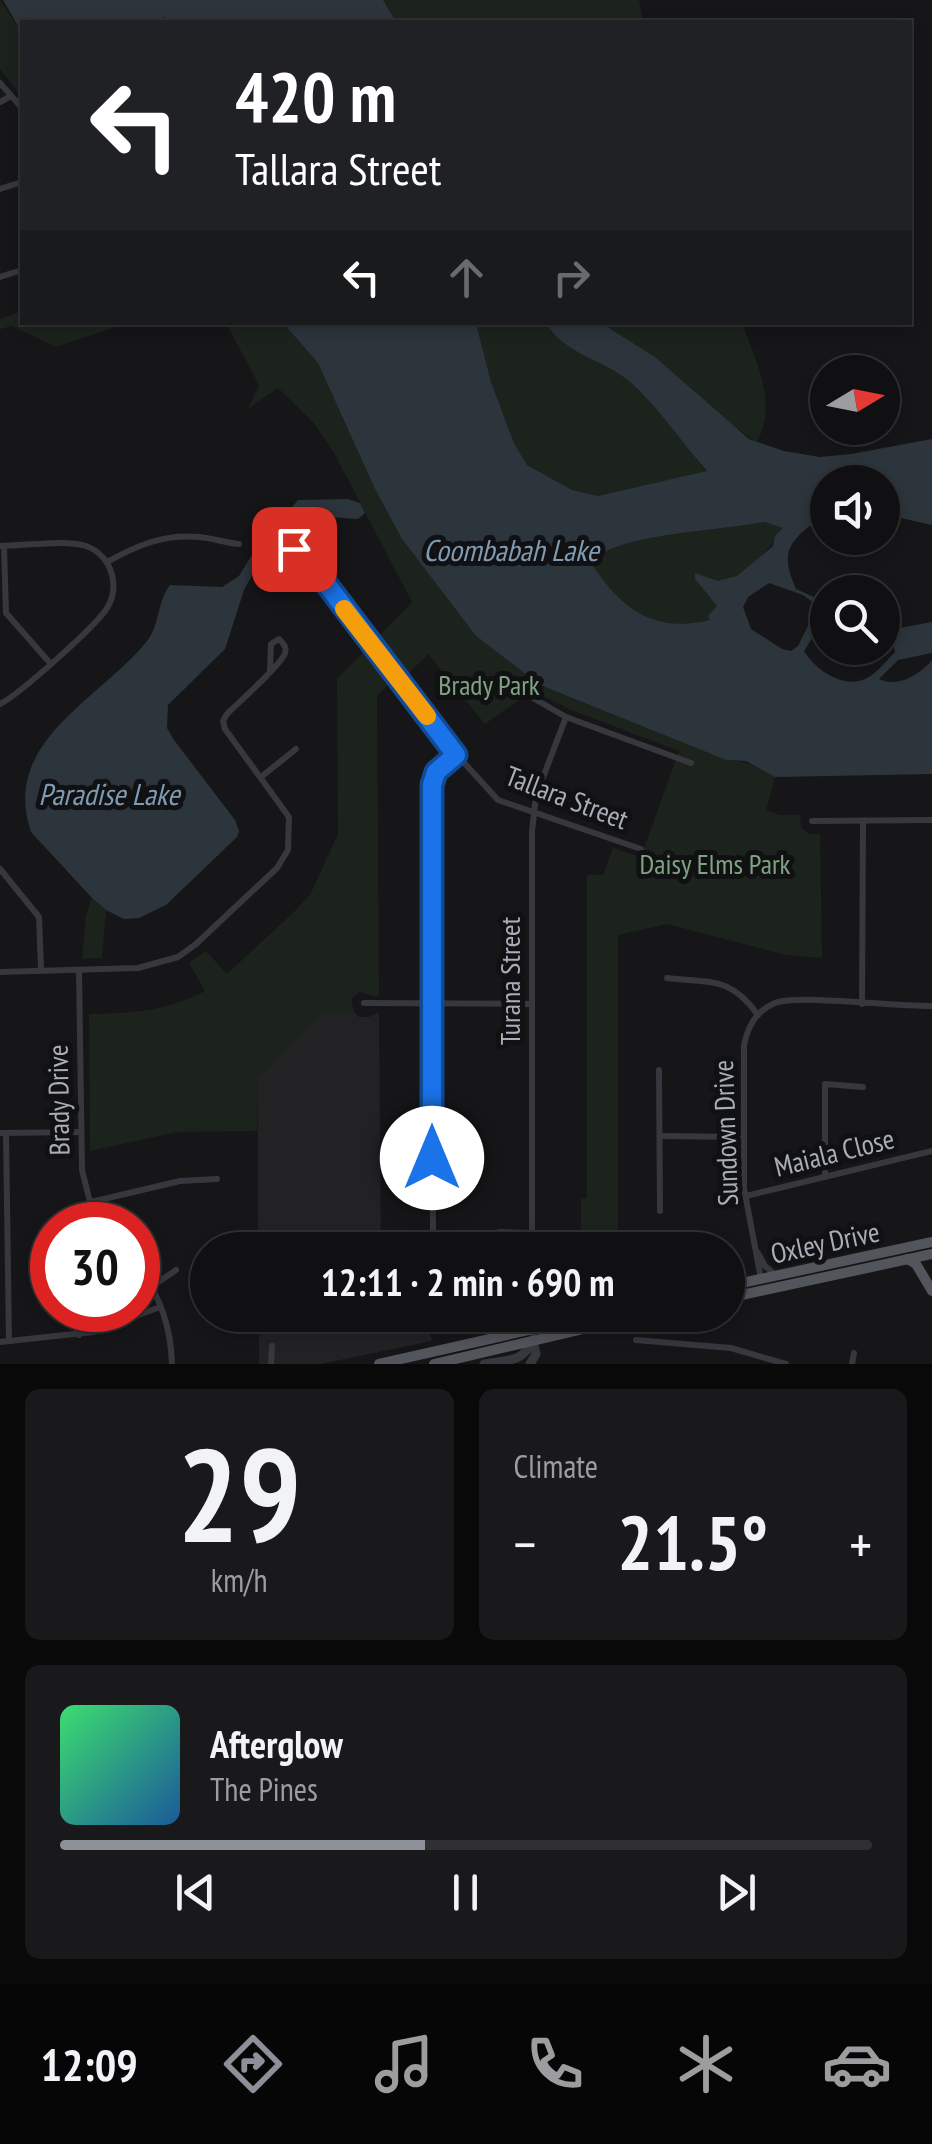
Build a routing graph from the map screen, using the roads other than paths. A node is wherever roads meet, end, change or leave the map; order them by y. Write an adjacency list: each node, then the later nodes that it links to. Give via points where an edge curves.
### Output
1 (0, 83): 2 (street)
2 (11, 96): 3 (street); 4 (street)
3 (0, 102)
4 (20, 106)
5 (239, 544): 8 (street, via 160,538)
6 (2, 546): 8 (street, via 87,546); 9 (street)
7 (294, 549): 16 (street, Tallara Street)
8 (107, 562): 10 (street, via 114,586 107,610)
9 (3, 614): 10 (street)
10 (50, 663): 13 (street)
11 (270, 671): 18 (street, via 223,720)
12 (533, 698): 14 (street)
13 (0, 704)
14 (566, 717): 17 (street); 19 (street, Turana Street)
15 (296, 749): 18 (street)
16 (456, 755): 19 (street, Tallara Street, via 498,800); 30 (street, via 432,785)
17 (692, 763)
18 (261, 777): 26 (street, via 289,817 291,840 277,868 178,957 138,968)
19 (533, 812): 23 (street, Tallara Street); 31 (street, Turana Street)
20 (932, 820): 22 (street)
21 (812, 821): 22 (street)
22 (863, 822): 32 (street)
23 (640, 849)
24 (0, 869): 25 (street, via 39,917)
25 (41, 970): 26 (street); 27 (street)
26 (79, 970): 37 (street, Brady Drive)
27 (0, 972)
28 (667, 978): 34 (street, via 725,984)
29 (364, 1003): 30 (street)
30 (432, 1004): 31 (street); 47 (street)
31 (532, 1004): 48 (street, Turana Street)
32 (862, 1004): 33 (street); 34 (street, via 789,1000)
33 (932, 1006)
34 (758, 1015): 40 (street, Sundown Drive, via 744,1045)
35 (660, 1070): 39 (street)
36 (863, 1087): 42 (street, via 825,1084)
37 (80, 1132): 38 (street); 45 (street, Brady Drive)
38 (3, 1133): 70 (street)
39 (660, 1136): 40 (street); 46 (street)
40 (744, 1137): 44 (street, Sundown Drive)
41 (932, 1151): 42 (street, Maiala Close)
42 (825, 1177): 44 (street, Maiala Close)
43 (217, 1179): 45 (street)
44 (746, 1196): 50 (street, Sundown Drive)
45 (90, 1202)
46 (660, 1211)
47 (433, 1232)
48 (532, 1232)
49 (932, 1242): 54 (main road, Oxley Drive)
50 (758, 1252): 54 (street, Sundown Drive); 55 (street, Sundown Drive)
51 (932, 1254): 52 (main road, Oxley Drive)
52 (908, 1259): 58 (main road, Oxley Drive); 59 (main road)
53 (176, 1270): 56 (street)
54 (778, 1276): 55 (main road, Oxley Drive)
55 (761, 1279): 57 (main road, Oxley Drive); 58 (main road)
56 (160, 1281)
57 (745, 1282)
58 (797, 1282): 60 (main road, Oxley Drive)
59 (932, 1292)
60 (745, 1294)
61 (160, 1307): 74 (street)
62 (79, 1332): 67 (street)
63 (91, 1332): 67 (street)
64 (533, 1332): 68 (street)
65 (542, 1332): 68 (main road)
66 (550, 1332): 68 (main road)
67 (79, 1335): 70 (street)
68 (533, 1335): 73 (main road); 76 (main road); 79 (street, via 527,1355 517,1362); 80 (street)
69 (636, 1340): 81 (street, via 731,1348)
70 (4, 1342)
71 (272, 1346): 75 (street)
72 (854, 1353): 82 (street)
73 (454, 1360): 77 (main road); 78 (main road)
74 (172, 1364)
75 (271, 1364)
76 (380, 1364)
77 (434, 1364)
78 (468, 1364)
79 (484, 1364)
80 (530, 1364)
81 (786, 1364)
82 (852, 1364)

